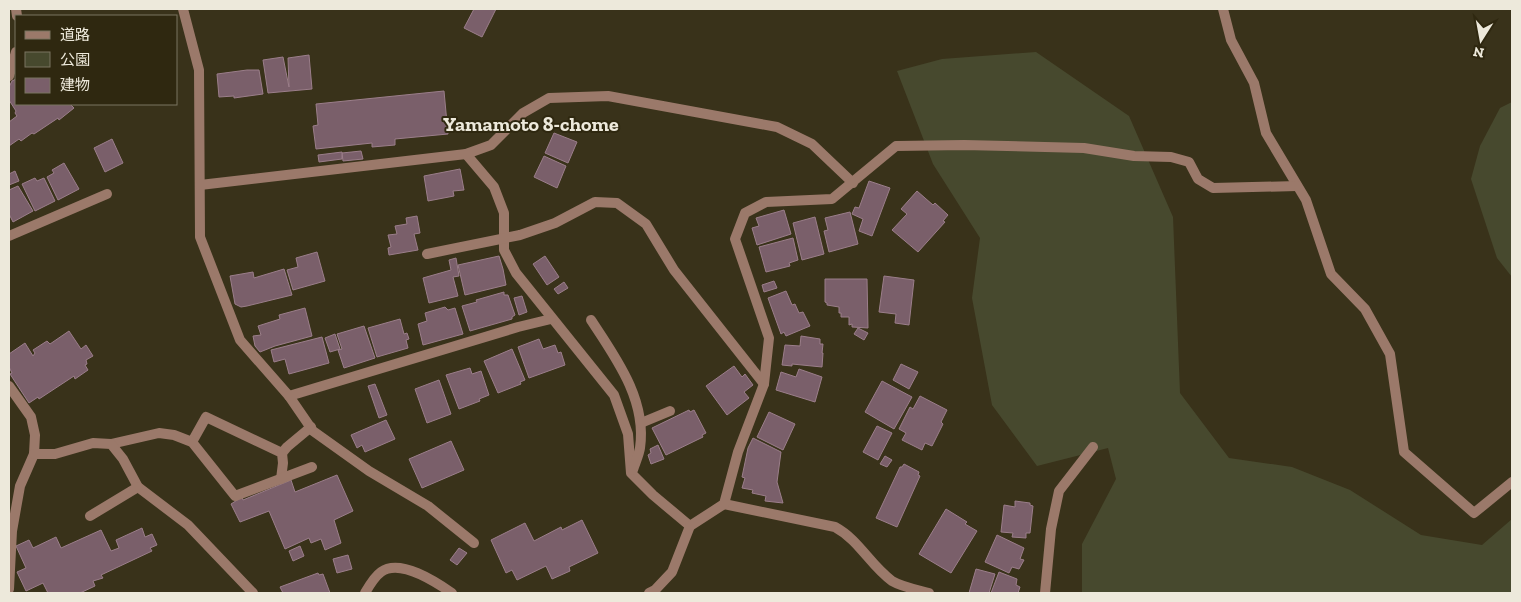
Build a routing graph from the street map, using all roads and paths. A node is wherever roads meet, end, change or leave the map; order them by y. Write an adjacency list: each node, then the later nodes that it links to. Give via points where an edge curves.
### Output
1 (183, 9): 7 (street, via 200,70)
2 (1222, 9): 8 (street, via 1231,40 1254,83 1266,133)
3 (15, 55): 4 (street)
4 (9, 76)
5 (466, 154): 6 (street, via 491,144 523,113 549,98 608,96 777,127 812,144); 7 (street); 11 (street, via 494,187 504,213)
6 (853, 183): 8 (street, via 896,146 964,145 1084,148 1134,156 1171,157 1189,162 1198,179 1213,188); 15 (street, via 832,199 766,202 746,213 734,239 769,338)
7 (200, 186): 17 (street, via 200,237 240,340)
8 (1297, 186): 29 (street, via 1306,200 1331,274 1365,309 1390,354 1404,452 1474,513)
9 (107, 194): 10 (street)
10 (9, 236)
11 (504, 238): 12 (street); 13 (street, via 504,250 516,273); 15 (street, via 555,223 595,202 617,203 646,224 674,270)
12 (427, 254)
13 (551, 319): 17 (street); 27 (street, via 614,395 628,434)
14 (591, 320): 19 (street, via 631,388)
15 (764, 384): 31 (street, via 738,452)
16 (9, 386): 25 (street, via 31,417)
17 (288, 396): 20 (street)
18 (670, 411): 19 (street)
19 (641, 423): 27 (street, via 640,449)
20 (311, 427): 24 (street); 34 (street, via 369,471 428,506)
21 (192, 442): 22 (street, via 174,434 159,433); 24 (street, via 206,417); 28 (street, via 235,496)
22 (111, 444): 25 (street, via 93,443 55,454); 30 (street)
23 (1093, 447): 41 (street, via 1059,491 1051,529)
24 (282, 453): 28 (street)
25 (34, 454): 35 (street, via 20,486 12,531)
26 (312, 467): 28 (street)
27 (631, 473): 33 (street)
28 (281, 479)
29 (1512, 482)
30 (138, 487): 32 (street); 36 (street, via 188,525)
31 (724, 504): 33 (street); 40 (street, via 835,527 847,534 893,582)
32 (90, 516)
33 (690, 526): 39 (street, via 672,572)
34 (474, 544)
35 (9, 589)
36 (252, 593)
37 (364, 593): 38 (street, via 382,571 398,567 431,579)
38 (452, 593)
39 (649, 593)
40 (930, 593)
41 (1045, 593)

